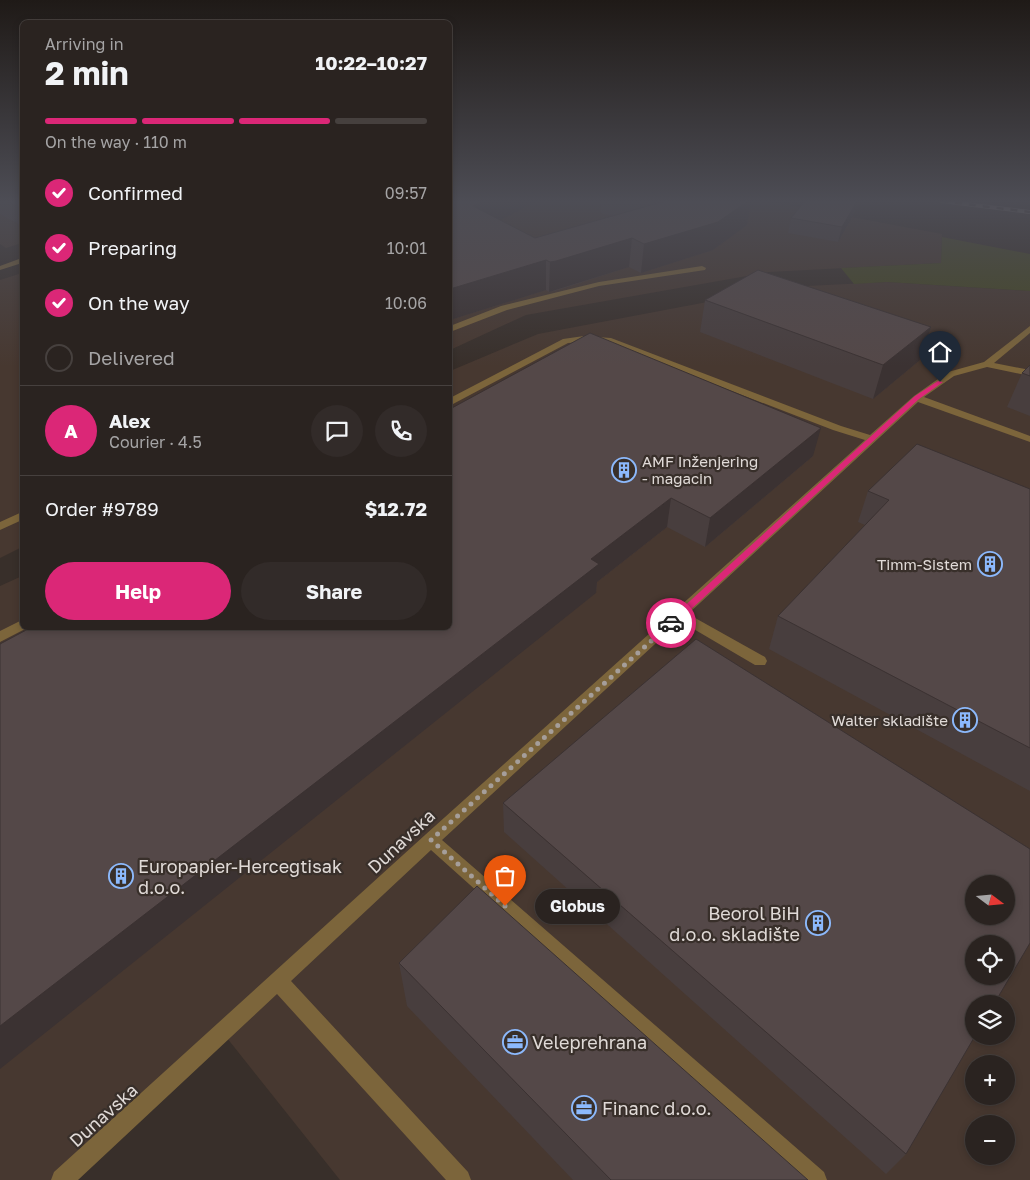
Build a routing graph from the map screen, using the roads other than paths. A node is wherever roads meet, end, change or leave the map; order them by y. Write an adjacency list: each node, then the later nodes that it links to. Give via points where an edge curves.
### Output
1 (20, 262): 2 (street)
2 (0, 268)
3 (702, 268): 4 (street, via 599,284 504,308)
4 (452, 328)
5 (1030, 329): 6 (street, Dunavska)
6 (987, 364): 7 (street, Dunavska); 8 (street, Dunavska, via 952,374)
7 (1030, 373)
8 (917, 398): 10 (street, Dunavska); 11 (street)
9 (452, 401): 10 (street, via 566,341 612,341)
10 (872, 439): 14 (street, Dunavska)
11 (1030, 439)
12 (20, 517): 13 (street)
13 (0, 526)
14 (680, 615): 17 (street); 18 (street, Dunavska)
15 (20, 626): 16 (street)
16 (0, 637)
17 (760, 661)
18 (431, 840): 19 (street, Dunavska); 22 (street)
19 (279, 982): 20 (street, Dunavska); 21 (street)
20 (62, 1180)
21 (460, 1180)
22 (816, 1180)

